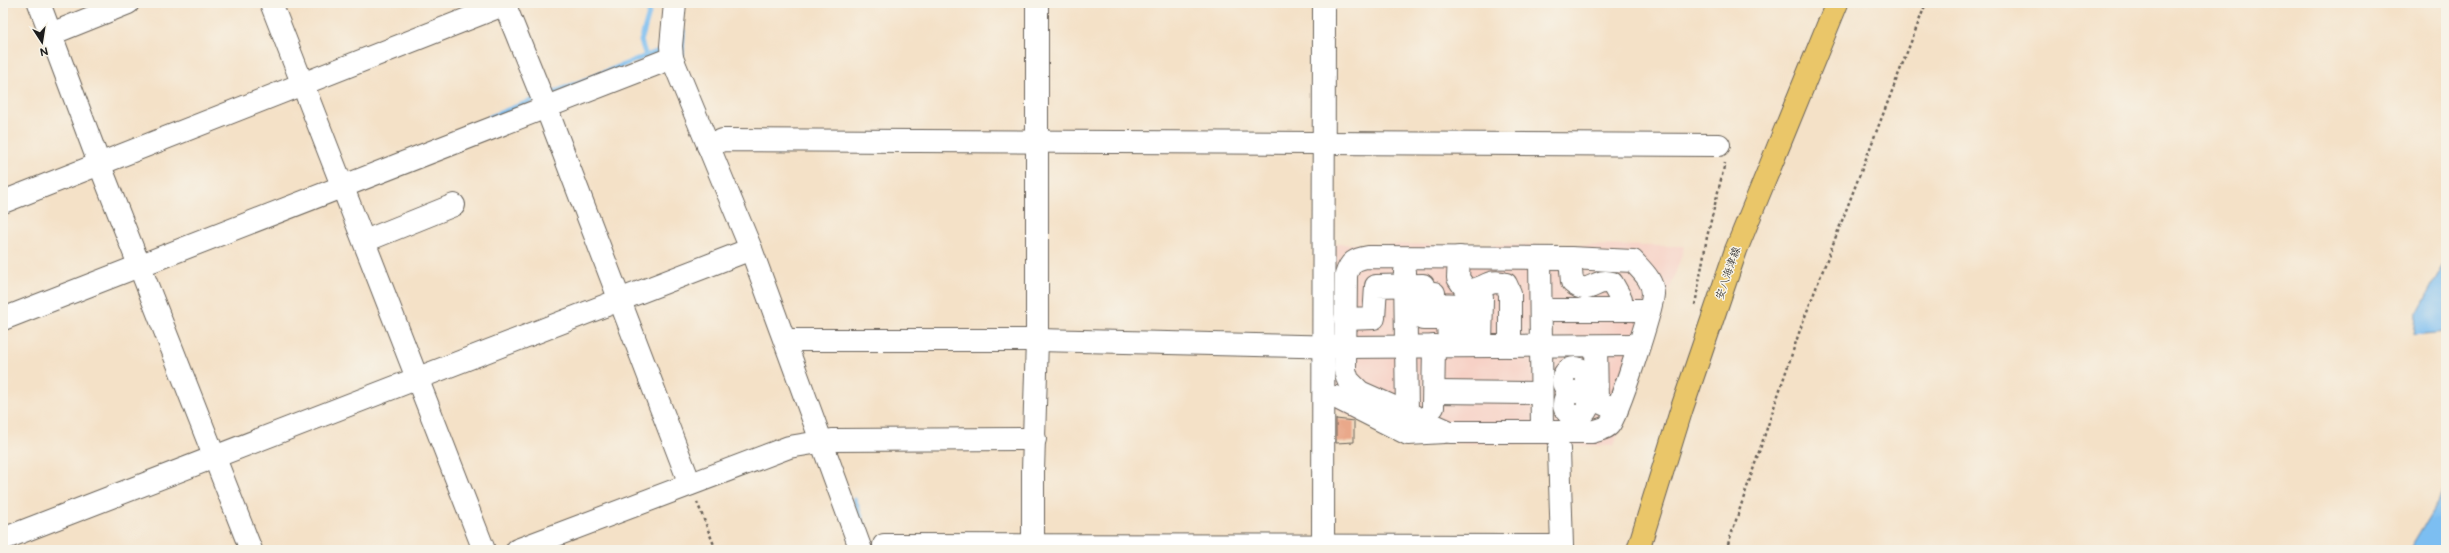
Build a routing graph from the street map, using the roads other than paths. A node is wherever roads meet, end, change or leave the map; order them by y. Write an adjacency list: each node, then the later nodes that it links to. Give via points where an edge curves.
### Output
1 (39, 3): 9 (street)
2 (128, 3): 9 (street)
3 (271, 3): 11 (street)
4 (505, 3): 11 (street); 12 (street)
5 (675, 3): 10 (street)
6 (1037, 3): 14 (street)
7 (1324, 3): 13 (street)
8 (1837, 3): 69 (main road, 安八海津線, via 1736,250 1682,408)
9 (51, 34): 17 (street)
10 (672, 58): 12 (street); 16 (street)
11 (302, 84): 17 (street); 18 (street)
12 (546, 107): 18 (street); 30 (street)
13 (1323, 143): 14 (street); 15 (street); 39 (street)
14 (1035, 144): 16 (street, via 723,140); 38 (street)
15 (1719, 145)
16 (708, 146): 22 (street)
17 (99, 163): 19 (street); 28 (street)
18 (341, 180): 21 (street); 28 (street)
19 (3, 202)
20 (454, 205): 21 (street)
21 (365, 241): 48 (street)
22 (751, 249): 30 (street); 37 (street)
23 (1404, 257): 24 (street); 29 (street); 36 (street, via 1355,259 1346,275)
24 (1434, 257): 25 (street); 41 (street, via 1434,304 1463,305)
25 (1459, 257): 26 (street); 42 (street, via 1458,278 1466,290 1472,291 1490,282 1506,284 1510,293)
26 (1540, 258): 27 (street); 32 (street)
27 (1570, 258): 33 (street, via 1572,282 1578,288 1585,289 1601,281 1612,283 1621,299); 34 (street, via 1633,261 1651,283 1653,295)
28 (138, 260): 35 (street); 59 (street)
29 (1405, 286): 36 (street, via 1376,286 1374,318); 40 (street); 41 (street, via 1423,285 1423,319 1448,319)
30 (620, 299): 48 (street); 60 (street)
31 (1488, 310): 41 (street)
32 (1541, 310): 33 (street); 43 (street)
33 (1621, 310): 34 (street)
34 (1648, 310): 47 (street)
35 (3, 319)
36 (1345, 319): 46 (street)
37 (785, 340): 38 (street); 57 (street)
38 (1036, 340): 39 (street); 56 (street)
39 (1323, 345): 46 (street); 64 (street)
40 (1406, 346): 41 (street); 46 (street); 54 (street)
41 (1457, 346): 42 (street); 50 (street)
42 (1510, 346): 43 (street)
43 (1541, 346): 44 (street); 53 (street)
44 (1574, 346): 45 (street); 53 (street, via 1573,368 1584,372 1587,380 1585,387 1569,403)
45 (1596, 346): 47 (street); 49 (street)
46 (1345, 347): 54 (street, via 1345,370 1348,380 1354,387)
47 (1636, 353): 49 (street); 52 (street)
48 (417, 378): 59 (street); 66 (street)
49 (1597, 383): 52 (street, via 1597,401)
50 (1434, 392): 53 (street); 55 (street)
51 (1335, 397): 55 (street, via 1408,434)
52 (1617, 410): 53 (street, via 1608,426 1592,432)
53 (1542, 412): 55 (street)
54 (1407, 413): 55 (street)
55 (1441, 428)
56 (1035, 439): 57 (street); 63 (street)
57 (822, 440): 60 (street, via 789,447); 68 (street)
58 (1559, 448): 64 (street, via 1562,546)
59 (215, 456): 61 (street); 65 (street)
60 (690, 484): 67 (street)
61 (3, 539)
62 (884, 545): 63 (street)
63 (1033, 548): 64 (street)
64 (1323, 548)
65 (251, 550)
66 (484, 550)
67 (517, 550)
68 (861, 550)
69 (1638, 550)

